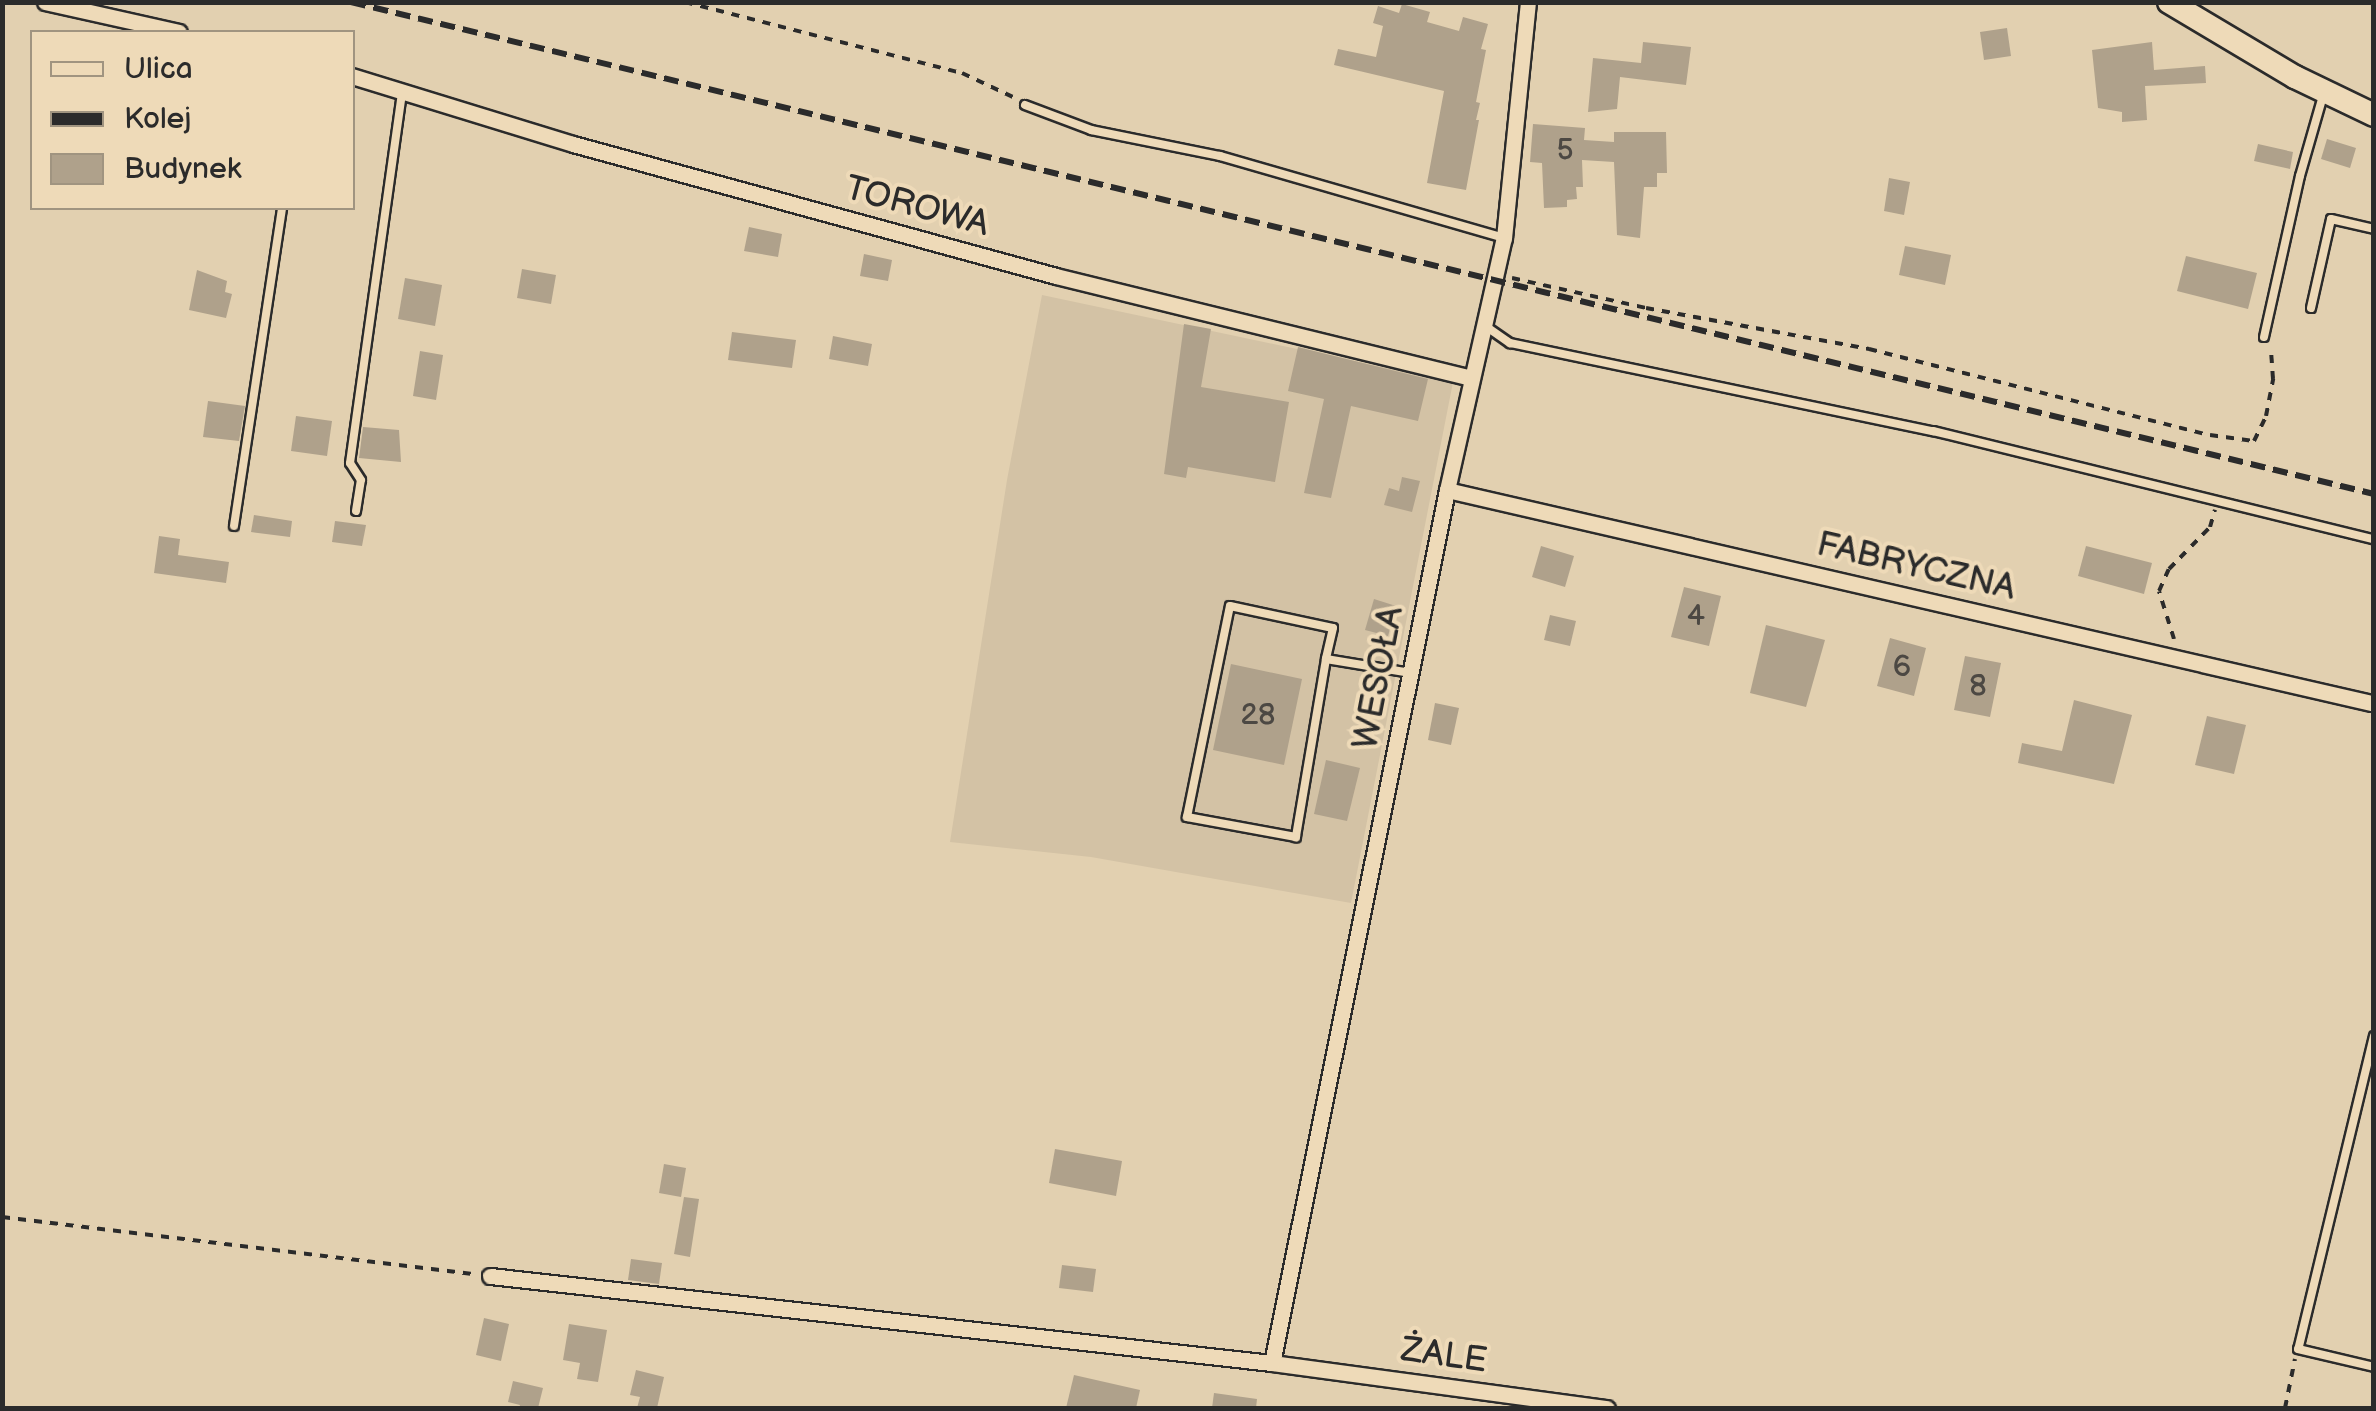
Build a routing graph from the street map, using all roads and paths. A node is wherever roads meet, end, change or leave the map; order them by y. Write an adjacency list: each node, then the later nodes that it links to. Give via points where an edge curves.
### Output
1 (45, 2): 5 (street)
2 (685, 2): 9 (path, via 962,73)
3 (1528, 2): 13 (street, WESOŁA)
4 (2169, 2): 8 (main road)
5 (170, 30)
6 (355, 77): 7 (street, TOROWA)
7 (402, 91): 18 (street, TOROWA, via 1037,271); 21 (lane, via 350,463 361,480)
8 (2324, 92): 10 (main road); 17 (lane)
9 (1025, 105): 13 (lane, via 1091,130 1220,156)
10 (2374, 115)
11 (282, 210): 22 (lane)
12 (2374, 228): 15 (lane, via 2330,218)
13 (1504, 238): 14 (street, WESOŁA)
14 (1496, 275): 16 (street, WESOŁA); 17 (path, via 1869,349 2254,441 2273,379)
15 (2311, 308)
16 (1484, 326): 18 (street, WESOŁA); 20 (lane, via 1510,343 1894,422)
17 (2264, 336)
18 (1471, 378): 19 (street, WESOŁA)
19 (1448, 490): 25 (street, FABRYCZNA); 26 (street, WESOŁA)
20 (2218, 501): 23 (lane); 25 (path, via 2210,527 2169,569 2160,591)
21 (356, 511)
22 (234, 526)
23 (2374, 539)
24 (1326, 659): 24 (lane, via 1333,628 1230,606 1187,817 1296,837); 26 (lane)
25 (2178, 659): 27 (street, FABRYCZNA)
26 (1411, 673): 32 (street, WESOŁA)
27 (2372, 704)
28 (2374, 1036): 31 (lane)
29 (2, 1217): 30 (path)
30 (490, 1276): 32 (street, ŻALE)
31 (2298, 1350): 33 (lane); 35 (path)
32 (1272, 1362): 34 (street, ŻALE)
33 (2374, 1367)
34 (1607, 1408)
35 (2284, 1408)

